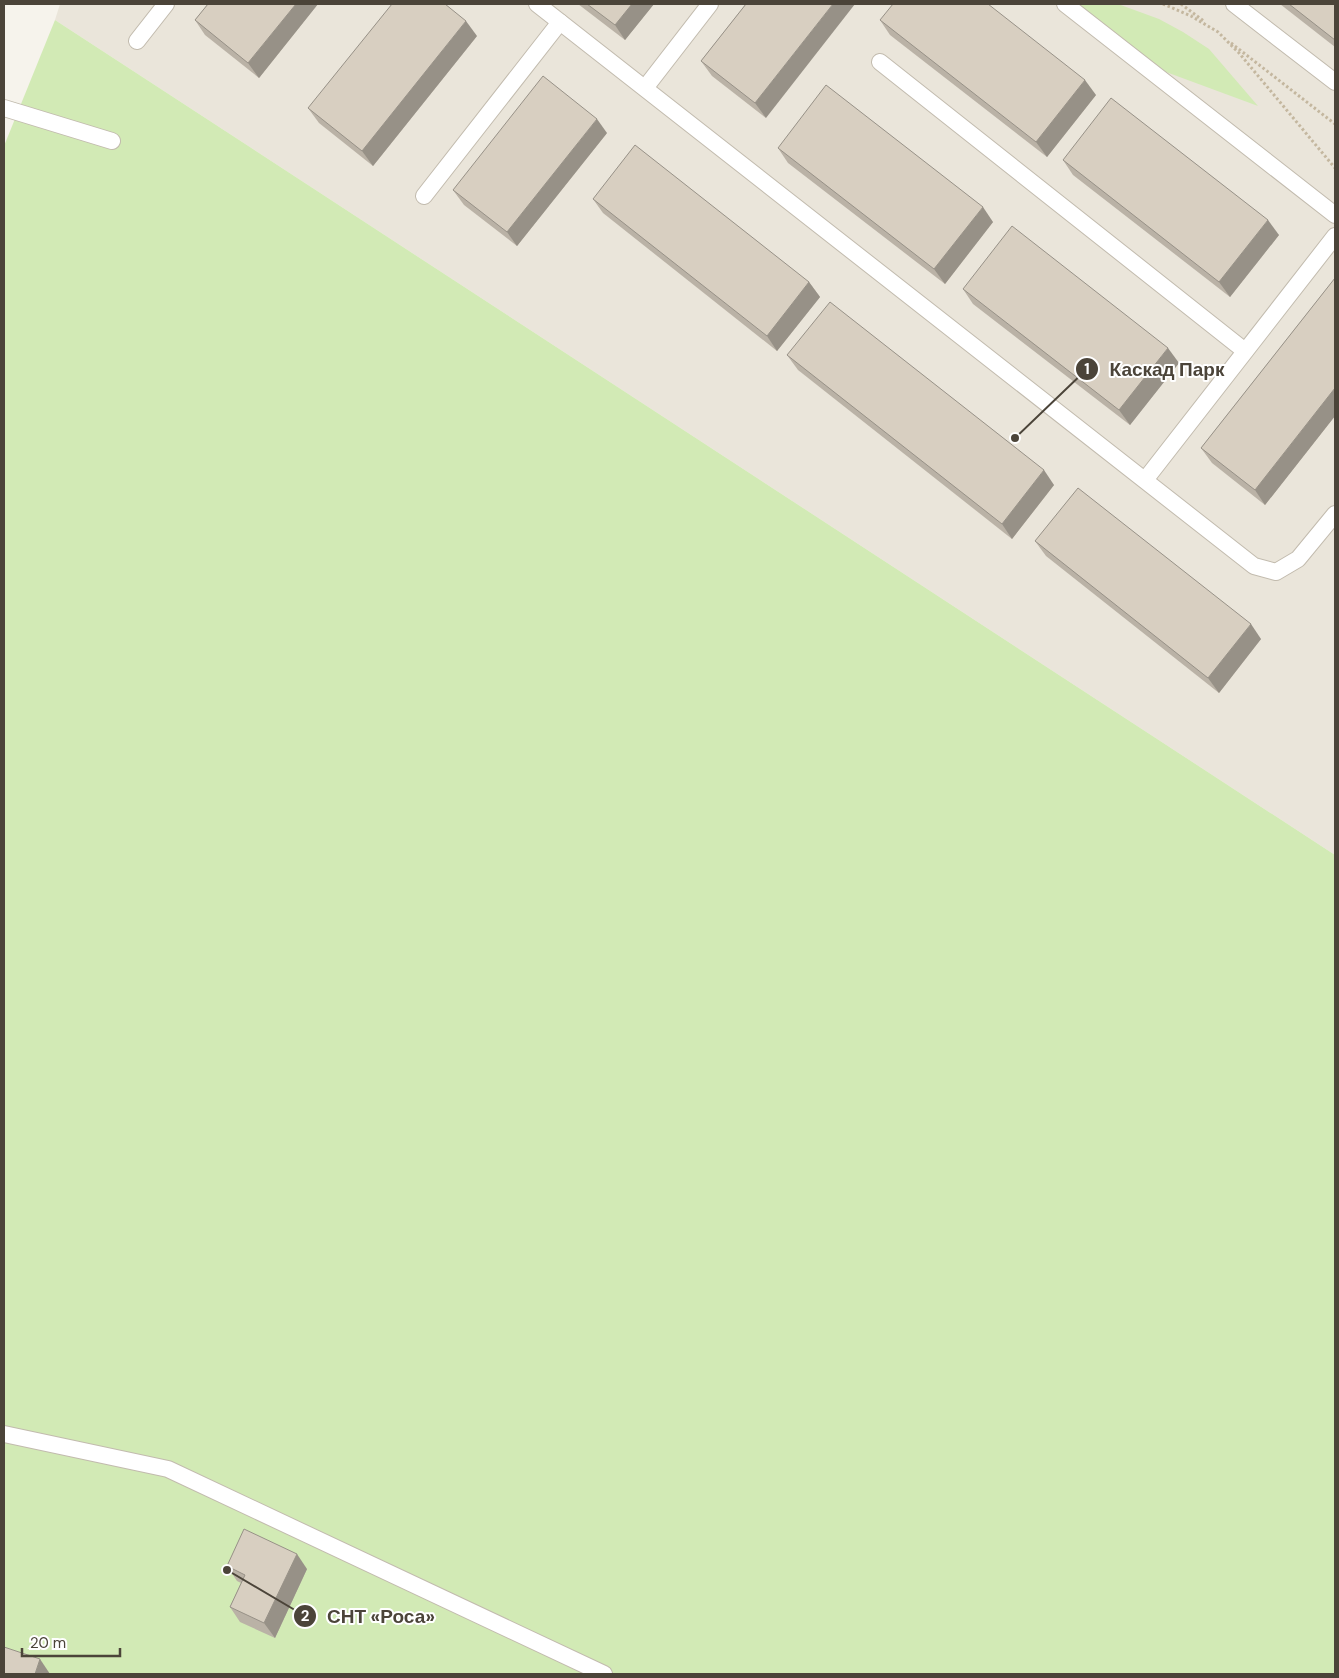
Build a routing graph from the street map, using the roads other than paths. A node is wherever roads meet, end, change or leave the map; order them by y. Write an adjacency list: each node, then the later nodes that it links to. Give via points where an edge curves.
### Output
1 (166, 4): 7 (lane)
2 (538, 4): 6 (lane)
3 (710, 4): 10 (lane)
4 (1065, 4): 14 (lane)
5 (1234, 4): 9 (lane)
6 (560, 22): 10 (lane); 13 (lane)
7 (137, 41)
8 (880, 62): 16 (lane)
9 (1335, 82)
10 (645, 88): 17 (lane)
11 (4, 108): 12 (lane)
12 (112, 141)
13 (424, 196)
14 (1335, 215)
15 (1335, 236): 16 (lane)
16 (1245, 351): 17 (lane)
17 (1145, 480): 18 (lane, via 1254,566 1276,572 1298,560)
18 (1335, 514)
19 (4, 1434): 20 (lane, via 168,1469)
20 (604, 1674)

